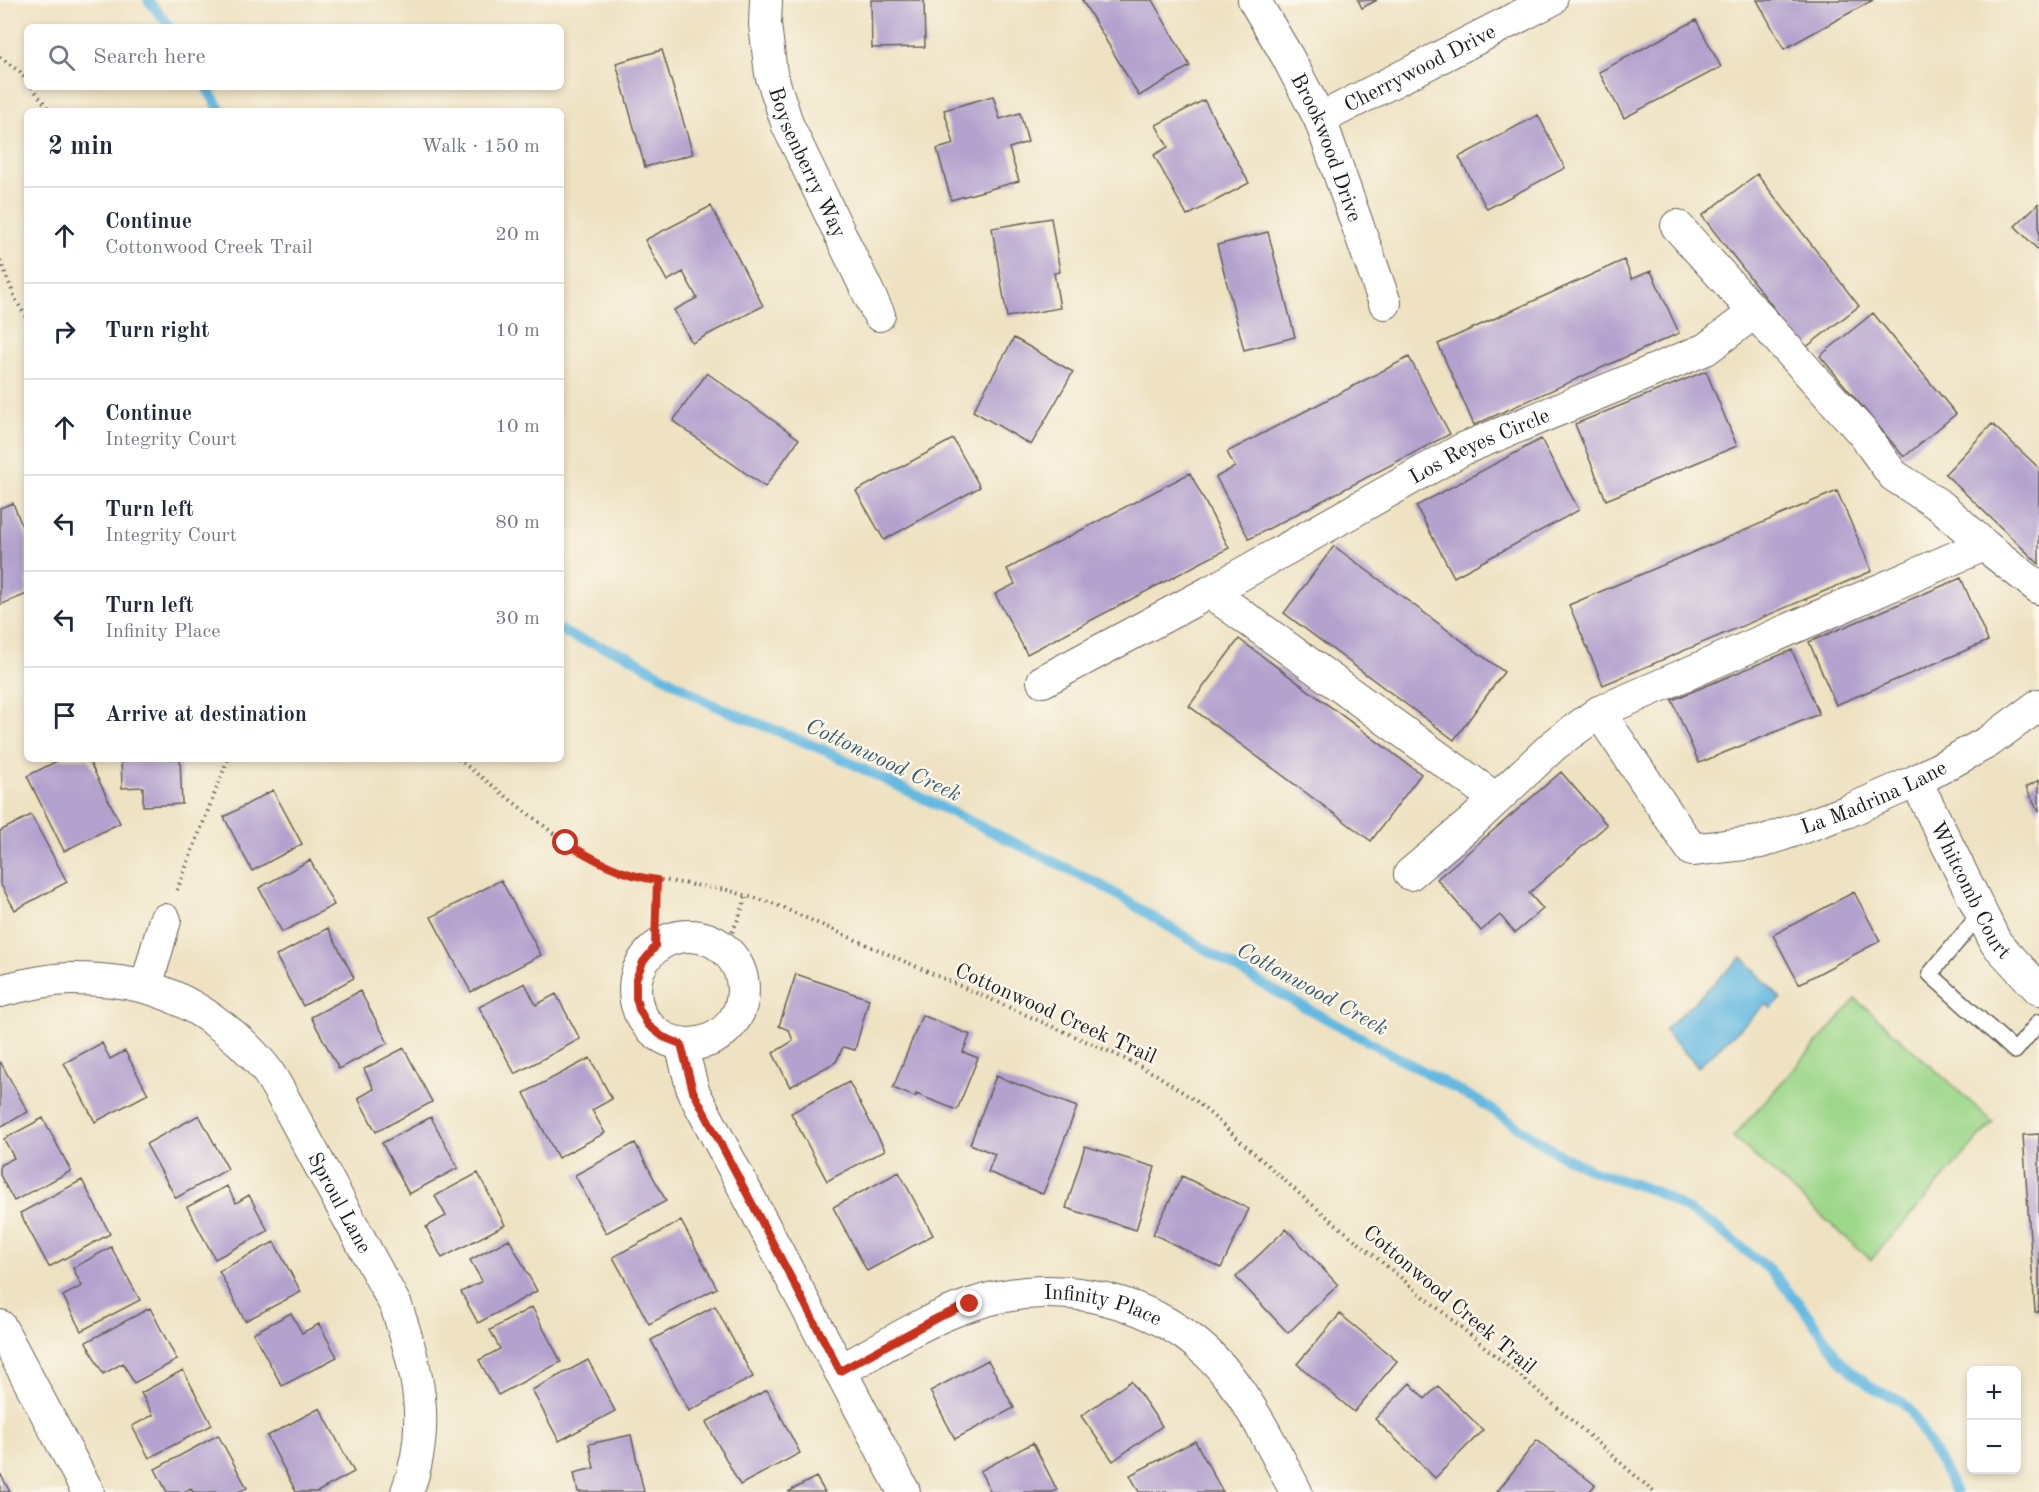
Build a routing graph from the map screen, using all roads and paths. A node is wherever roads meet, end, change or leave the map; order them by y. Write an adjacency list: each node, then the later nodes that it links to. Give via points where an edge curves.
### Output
1 (766, 0): 14 (street, Boysenberry Way, via 771,74 788,126)
2 (1254, 0): 8 (street, Brookwood Drive)
3 (1551, 0): 8 (street, Cherrywood Drive)
4 (0, 57): 5 (path)
5 (24, 76)
6 (34, 90): 7 (path)
7 (48, 108)
8 (1320, 119): 11 (street, Brookwood Drive)
9 (1677, 226): 12 (street)
10 (0, 261): 13 (path)
11 (1385, 303)
12 (1755, 312): 15 (street, via 1862,432 1893,475 1942,507); 17 (street, Los Reyes Circle, via 1706,349 1463,449)
13 (24, 313)
14 (879, 315)
15 (1984, 545): 16 (street); 20 (street)
16 (2039, 588)
17 (1210, 592): 18 (street, Los Reyes Circle); 24 (street)
18 (1043, 681)
19 (2039, 705): 23 (street, La Madrina Lane, via 1988,742)
20 (1599, 712): 23 (street, La Madrina Lane, via 1692,850 1761,842); 24 (street, via 1554,746)
21 (227, 762): 29 (path)
22 (462, 762): 26 (path, Cottonwood Creek Trail, via 566,843 629,875)
23 (1916, 782): 28 (street, Whitcomb Court)
24 (1496, 799): 25 (street)
25 (1410, 874)
26 (657, 880): 27 (path, Cottonwood Creek Trail); 30 (path)
27 (747, 895): 31 (path); 43 (path, Cottonwood Creek Trail, via 1117,1054 1197,1101 1303,1197)
28 (1981, 913): 33 (street, Whitcomb Court, via 1996,943); 35 (lane, via 1930,974 2015,1051)
29 (165, 920): 32 (street)
30 (655, 947): 31 (street, via 675,937 693,936); 36 (street, via 636,979 639,1009 648,1025)
31 (723, 948): 36 (street, via 738,966 743,989 740,1008 717,1037)
32 (146, 987): 34 (street, Sproul Lane, via 70,979); 39 (street, Sproul Lane, via 211,1018 264,1068 396,1306 418,1382)
33 (2039, 989)
34 (0, 991)
35 (2039, 1022)
36 (681, 1044): 38 (street, via 693,1091)
37 (0, 1326): 40 (street)
38 (840, 1371): 41 (street); 42 (street, Infinity Place, via 970,1304 1043,1292 1089,1295 1125,1303 1190,1339 1220,1367 1246,1402)
39 (417, 1490)
40 (88, 1492)
41 (904, 1492)
42 (1296, 1492)
43 (1654, 1492)

